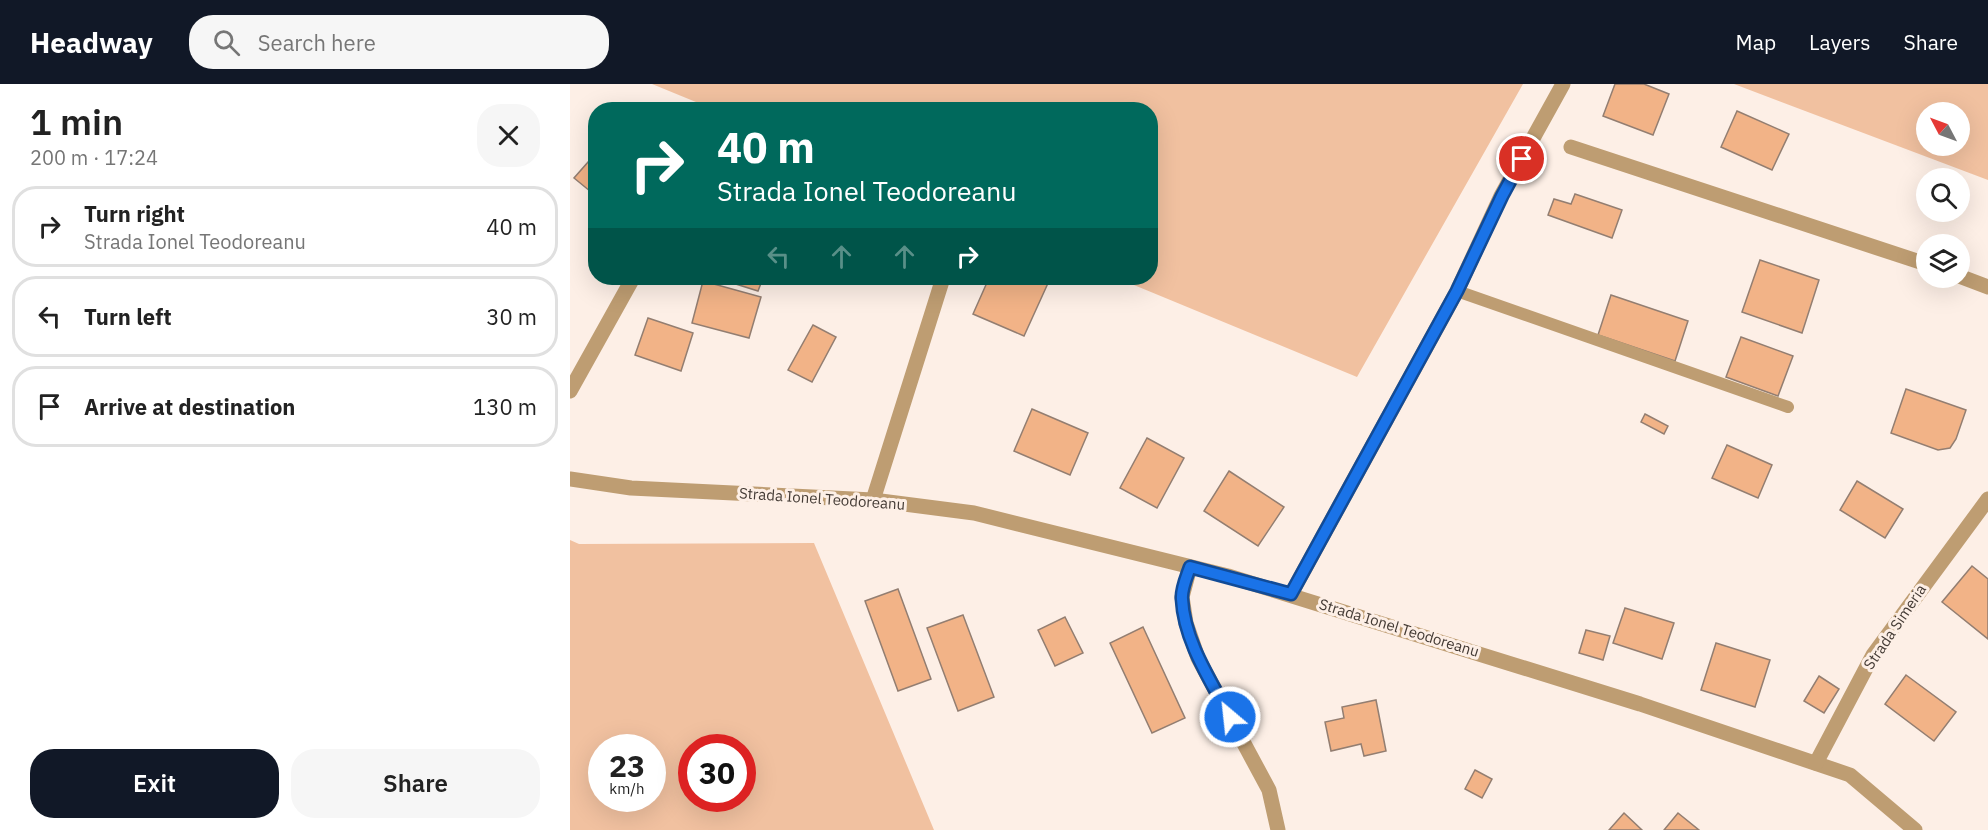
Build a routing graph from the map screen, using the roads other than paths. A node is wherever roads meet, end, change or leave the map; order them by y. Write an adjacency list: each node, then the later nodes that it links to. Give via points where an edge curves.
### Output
1 (1563, 84): 8 (street, via 1502,196)
2 (1571, 147): 3 (street)
3 (1916, 261)
4 (1970, 280): 7 (street)
5 (629, 285): 9 (street)
6 (941, 285): 13 (street)
7 (1988, 287)
8 (1457, 291): 10 (lane); 15 (street)
9 (570, 391)
10 (1788, 407)
11 (570, 479): 13 (street, Strada Ionel Teodoreanu, via 631,489)
12 (1988, 499): 16 (street, Strada Simeria, via 1874,655)
13 (873, 500): 14 (street, Strada Ionel Teodoreanu, via 974,513)
14 (1190, 567): 15 (street, Strada Ionel Teodoreanu); 17 (street, via 1182,597 1186,623 1198,658 1269,790)
15 (1291, 594): 16 (street, Strada Ionel Teodoreanu)
16 (1816, 763): 18 (street, Strada Ionel Teodoreanu, via 1850,775)
17 (1278, 830)
18 (1915, 830)

